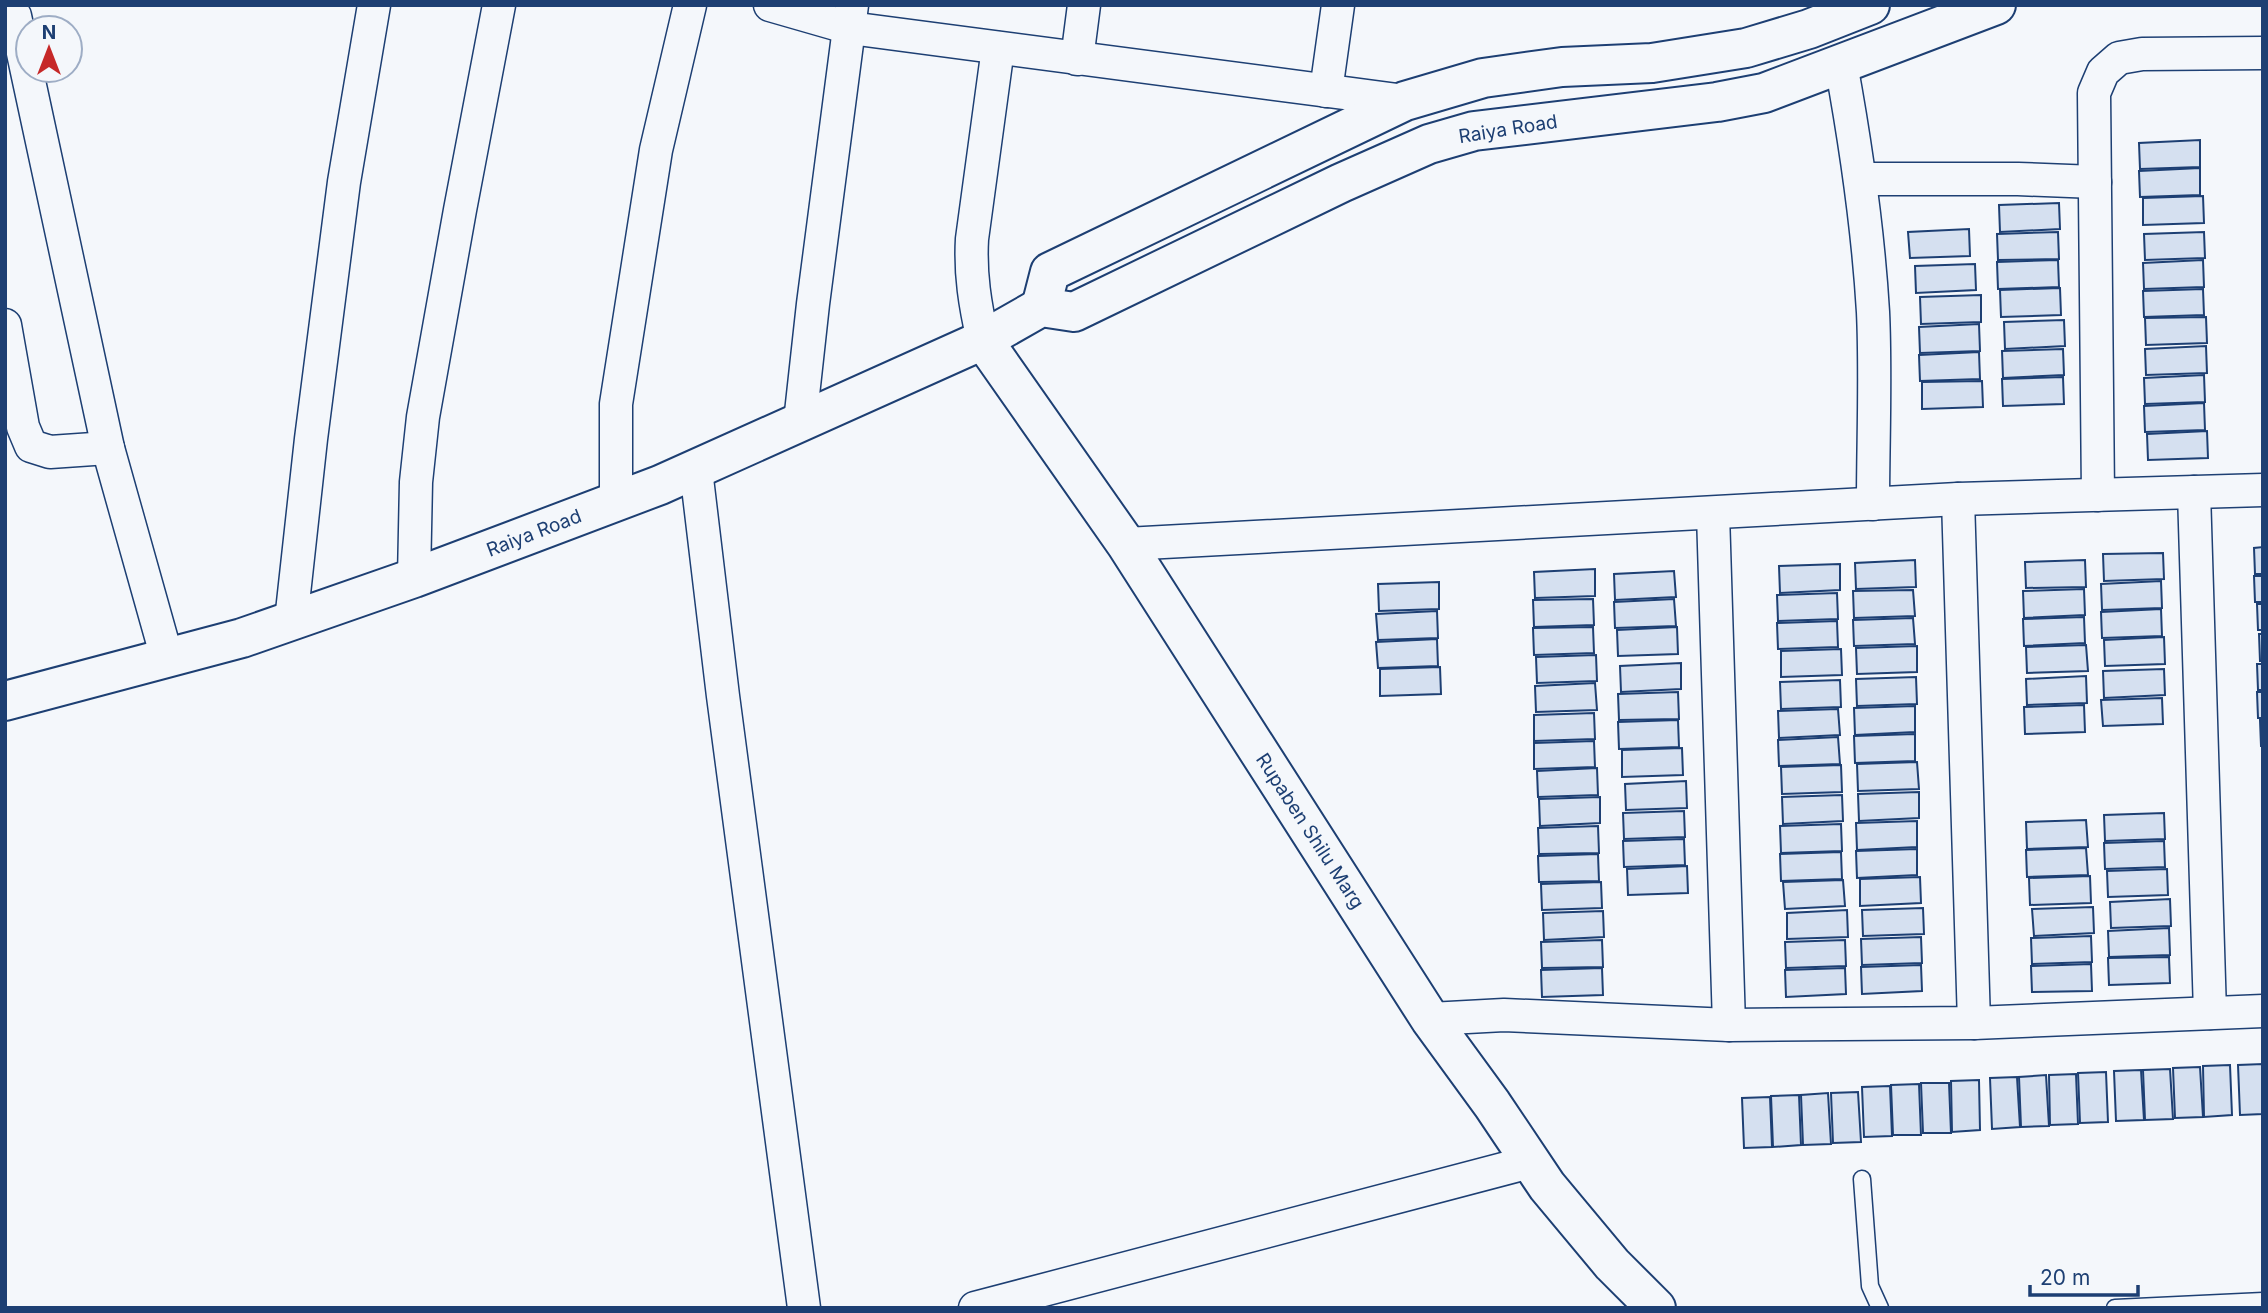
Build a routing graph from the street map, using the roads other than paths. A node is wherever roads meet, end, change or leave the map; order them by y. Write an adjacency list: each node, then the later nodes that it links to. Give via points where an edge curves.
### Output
1 (374, 5): 35 (street, via 344,181)
2 (499, 5): 34 (street, via 424,417 416,482)
3 (690, 5): 30 (street, via 656,150 616,404)
4 (770, 5): 10 (street)
5 (1084, 5): 13 (street)
6 (1338, 5): 16 (street)
7 (1870, 5): 17 (street, via 1746,48 1652,63 1562,67 1483,78)
8 (1996, 5): 9 (street, Raiya Road)
9 (1936, 16): 14 (street, Raiya Road)
10 (851, 17): 11 (street); 23 (street)
11 (998, 48): 13 (street); 22 (street, via 972,239 973,298)
12 (2263, 53): 19 (street, via 2119,58 2103,72 2094,93)
13 (1077, 59): 16 (street)
14 (1841, 64): 18 (street); 20 (street, Raiya Road, via 1765,93 1729,100 1474,131 1429,144 1074,312)
15 (30, 84): 24 (street)
16 (1326, 91): 17 (street)
17 (1405, 102): 20 (street, via 1050,272)
18 (1860, 179): 19 (street); 31 (street, via 1873,316)
19 (2095, 182): 28 (street)
20 (1041, 307): 22 (street, Raiya Road)
21 (5, 325): 24 (street, via 23,426 31,446 50,452)
22 (983, 340): 23 (street, Raiya Road); 33 (street, Rupaben Shilu Marg)
23 (800, 422): 25 (street, Raiya Road)
24 (108, 448): 36 (street)
25 (696, 470): 30 (street, Raiya Road); 46 (street)
26 (2263, 490): 27 (street)
27 (2194, 492): 28 (street); 39 (street)
28 (2098, 495): 29 (street)
29 (1958, 499): 31 (street); 41 (street)
30 (616, 502): 34 (street, Raiya Road)
31 (1873, 504): 32 (street)
32 (1713, 514): 33 (street); 42 (street)
33 (1126, 544): 40 (street, Rupaben Shilu Marg)
34 (414, 578): 35 (street, Raiya Road)
35 (291, 621): 36 (street, Raiya Road)
36 (167, 658): 37 (street, Raiya Road)
37 (5, 701)
38 (2263, 1011): 39 (street)
39 (2210, 1013): 41 (street)
40 (1430, 1019): 42 (street, via 1504,1015); 43 (street, Rupaben Shilu Marg)
41 (1974, 1023): 42 (street)
42 (1730, 1025)
43 (1530, 1162): 47 (street); 48 (street, Rupaben Shilu Marg, via 1612,1264)
44 (1862, 1179): 49 (lane, via 1870,1286)
45 (2263, 1301): 50 (lane)
46 (804, 1308)
47 (975, 1308)
48 (1656, 1308)
49 (1880, 1308)
50 (2115, 1308)

